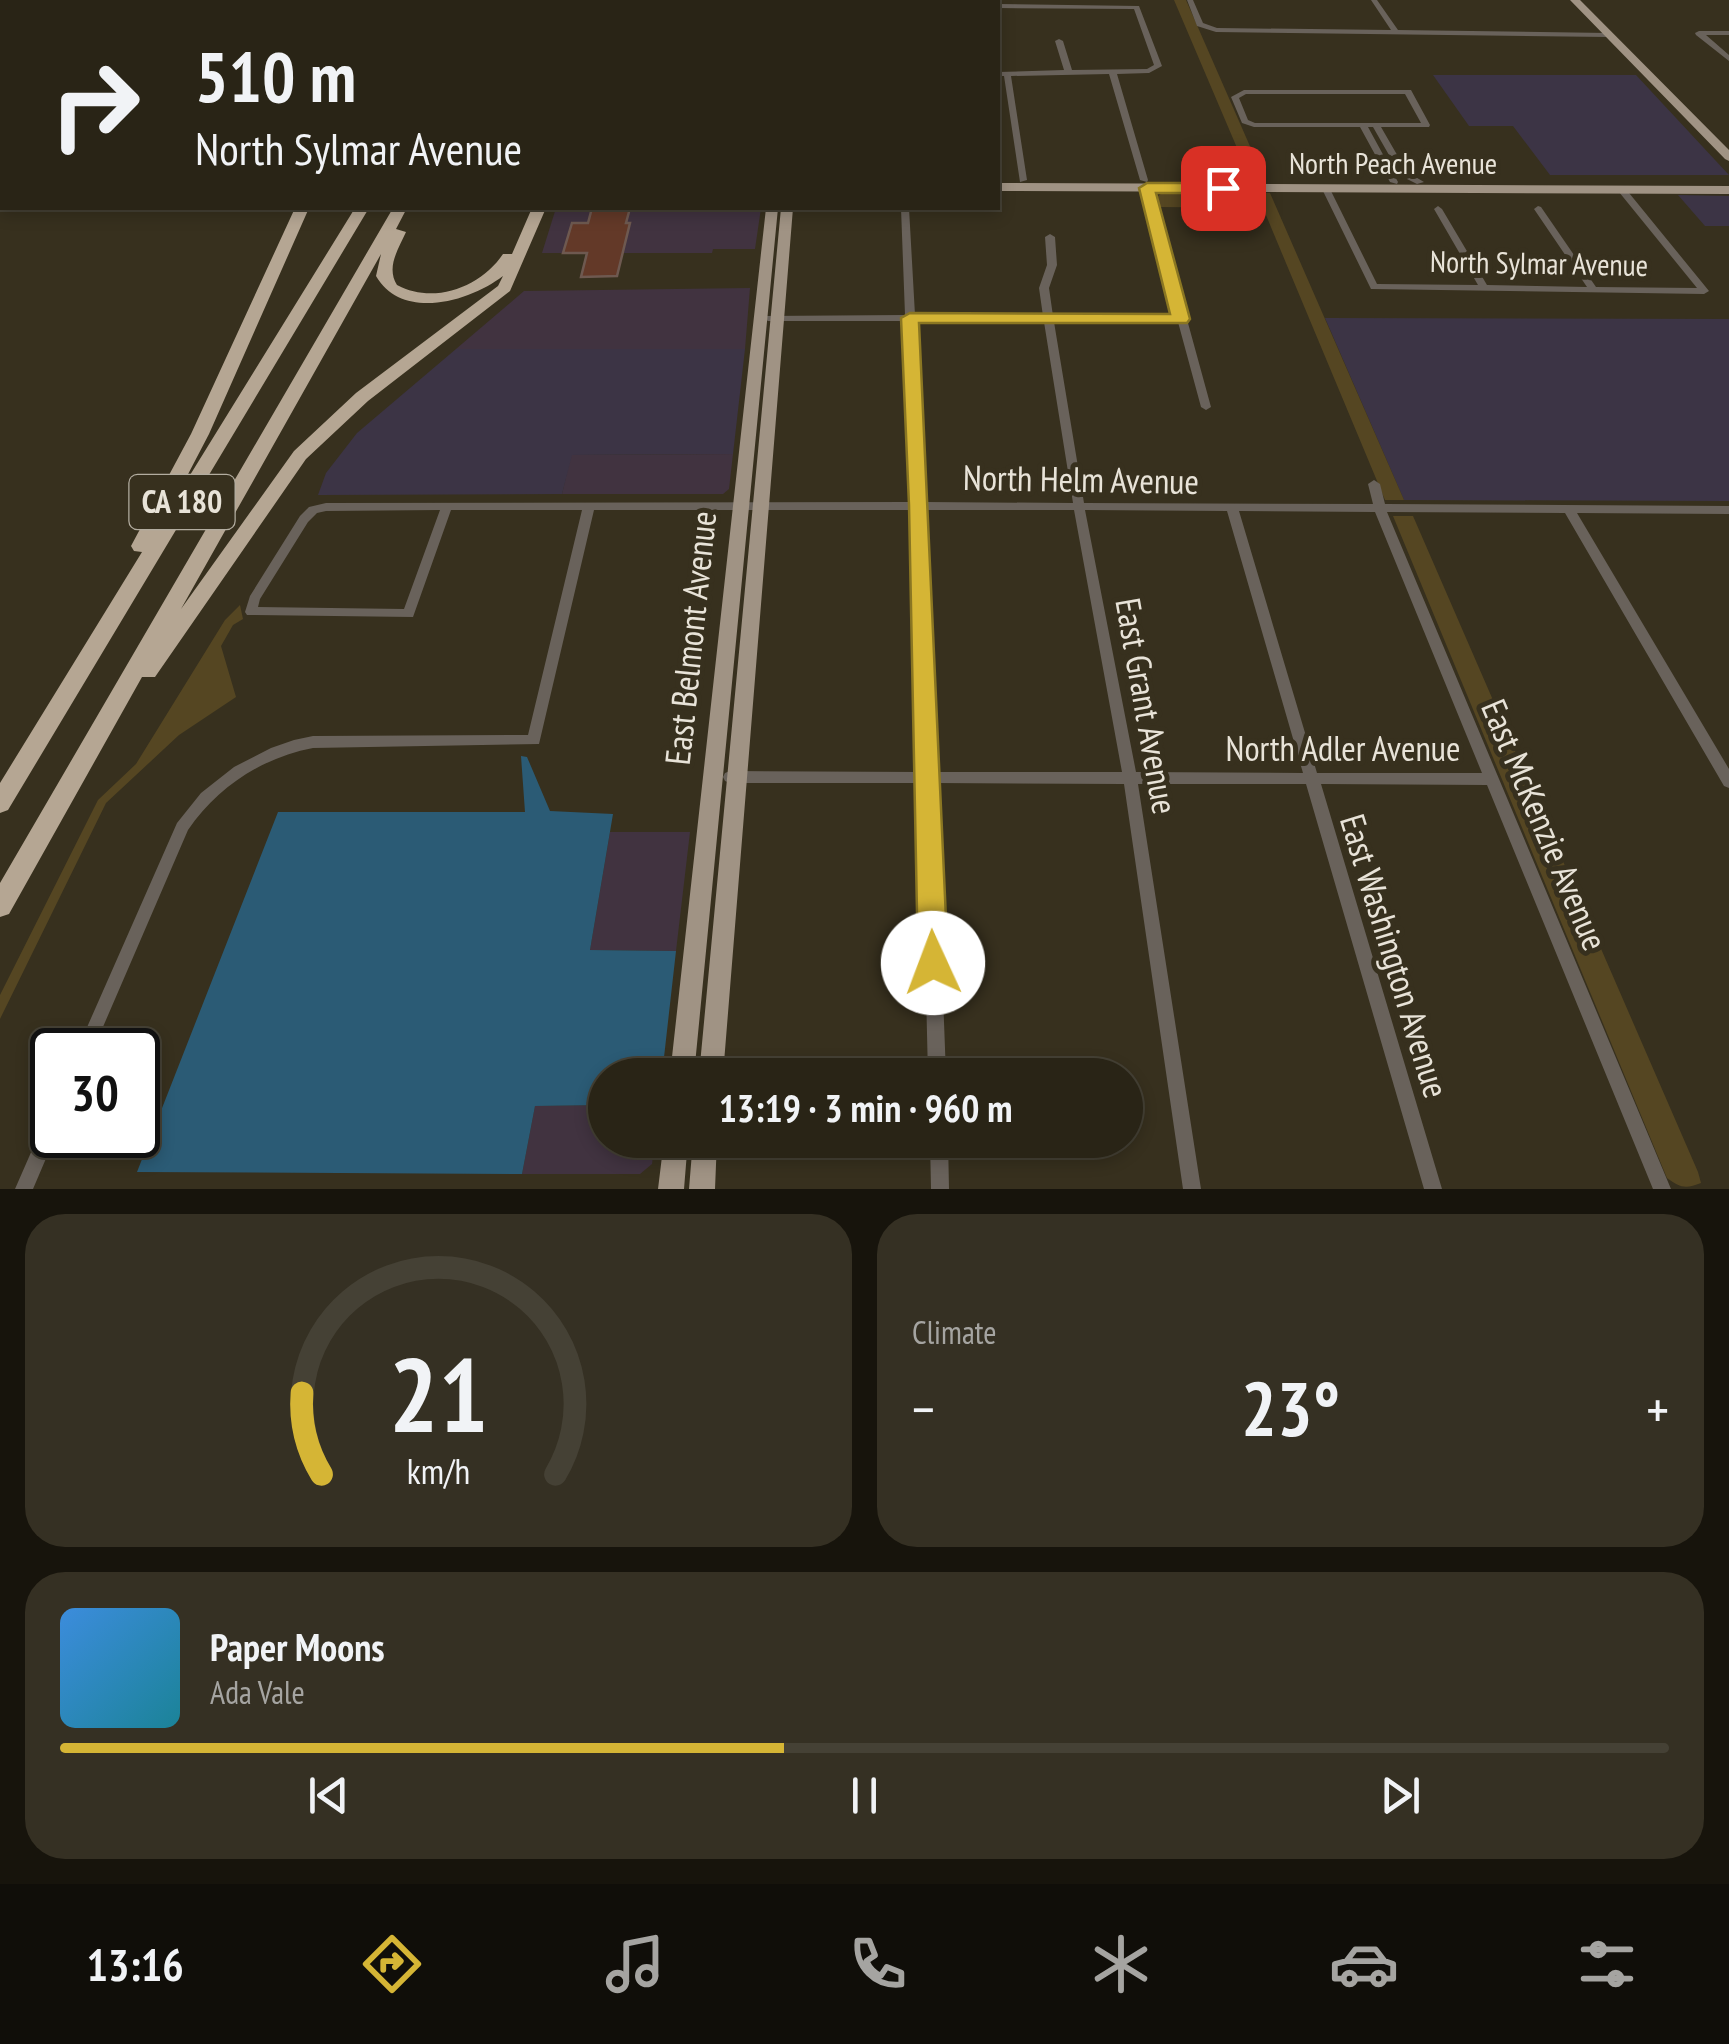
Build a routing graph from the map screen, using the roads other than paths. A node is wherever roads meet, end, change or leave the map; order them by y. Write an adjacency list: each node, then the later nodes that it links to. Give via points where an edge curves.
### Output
1 (1190, 0): 6 (street, via 1206,28)
2 (1374, 0): 6 (street)
3 (1575, 0): 8 (main road)
4 (1083, 3): 5 (street); 11 (street, via 1137,7 1157,70)
5 (1000, 6)
6 (1395, 30): 8 (street)
7 (1729, 33): 10 (street, via 1700,32)
8 (1608, 35): 16 (main road)
9 (1059, 41): 13 (street)
10 (1729, 59)
11 (1112, 71): 13 (street); 22 (street)
12 (1002, 74): 13 (street); 17 (street)
13 (1069, 74)
14 (1363, 126): 15 (street); 15 (street, via 1250,124 1235,97 1408,92 1426,125); 18 (street)
15 (1376, 126): 19 (street, via 1404,174)
16 (1729, 158)
17 (1024, 180): 21 (main road, North Peach Avenue); 22 (main road, North Peach Avenue)
18 (1394, 182): 19 (main road, North Peach Avenue); 22 (main road, North Peach Avenue); 24 (main road)
19 (1420, 182): 23 (main road, North Peach Avenue)
20 (1000, 183): 22 (main road, North Peach Avenue)
21 (1000, 183)
22 (1146, 184): 24 (main road, North Peach Avenue); 43 (street)
23 (1729, 186): 25 (main road, North Peach Avenue)
24 (1326, 189): 25 (main road, North Peach Avenue); 38 (street, North Sylmar Avenue, via 1374,288)
25 (1622, 190): 39 (street, North Sylmar Avenue, via 1704,290)
26 (1438, 209): 38 (street)
27 (1538, 209): 39 (street)
28 (301, 210): 62 (highway, via 200,434)
29 (361, 210): 62 (highway, CA 180)
30 (399, 210): 63 (highway, CA 180)
31 (409, 210): 32 (highway, via 384,278 404,294 434,298 496,277)
32 (524, 210)
33 (538, 210): 63 (highway, via 512,276 496,297 362,396 281,477)
34 (772, 210): 40 (main road, East Belmont Avenue)
35 (786, 210): 40 (main road, East Belmont Avenue)
36 (905, 210): 41 (street)
37 (1050, 237): 42 (street, East Grant Avenue, via 1052,265 1044,288)
38 (1484, 288): 39 (street, North Sylmar Avenue)
39 (1593, 290)
40 (768, 318): 41 (street); 49 (main road, East Belmont Avenue)
41 (910, 318): 42 (street); 47 (street)
42 (1050, 319): 43 (street); 50 (street, East Grant Avenue)
43 (1181, 319): 44 (street)
44 (1206, 407)
45 (1374, 484): 52 (street, East McKenzie Avenue)
46 (589, 505): 48 (street, North Helm Avenue); 49 (street, North Helm Avenue); 65 (street, via 534,740 313,742 281,748 236,776 206,797 182,827)
47 (920, 505): 49 (street, North Helm Avenue); 50 (street, North Helm Avenue); 57 (street)
48 (447, 506): 48 (street, North Helm Avenue, via 409,614 251,612 313,510)
49 (750, 506): 55 (main road, East Belmont Avenue); 56 (main road, East Belmont Avenue)
50 (1080, 508): 51 (street, North Helm Avenue); 58 (street, East Grant Avenue)
51 (1232, 509): 52 (street, North Helm Avenue); 59 (street, East Washington Avenue)
52 (1380, 509): 53 (street, North Helm Avenue); 60 (street, East McKenzie Avenue)
53 (1569, 510): 54 (street, North Helm Avenue); 61 (street)
54 (1729, 510)
55 (712, 777): 56 (street, North Adler Avenue); 66 (main road, East Belmont Avenue)
56 (736, 777): 57 (street, North Adler Avenue); 67 (main road, East Belmont Avenue)
57 (927, 777): 58 (street, North Adler Avenue); 68 (street)
58 (1130, 778): 59 (street, North Adler Avenue); 77 (street, East Grant Avenue)
59 (1310, 779): 60 (street, North Adler Avenue); 78 (street, East Washington Avenue)
60 (1492, 780): 79 (street, East McKenzie Avenue)
61 (1729, 782)
62 (2, 800)
63 (60, 800): 64 (highway, CA 180)
64 (0, 906)
65 (95, 1028)
66 (684, 1058)
67 (712, 1058)
68 (935, 1058)
69 (37, 1158): 73 (street)
70 (674, 1158): 74 (main road)
71 (704, 1158): 75 (main road)
72 (939, 1158): 76 (street)
73 (24, 1189)
74 (671, 1189)
75 (702, 1189)
76 (940, 1189)
77 (1192, 1189)
78 (1433, 1189)
79 (1662, 1189)

